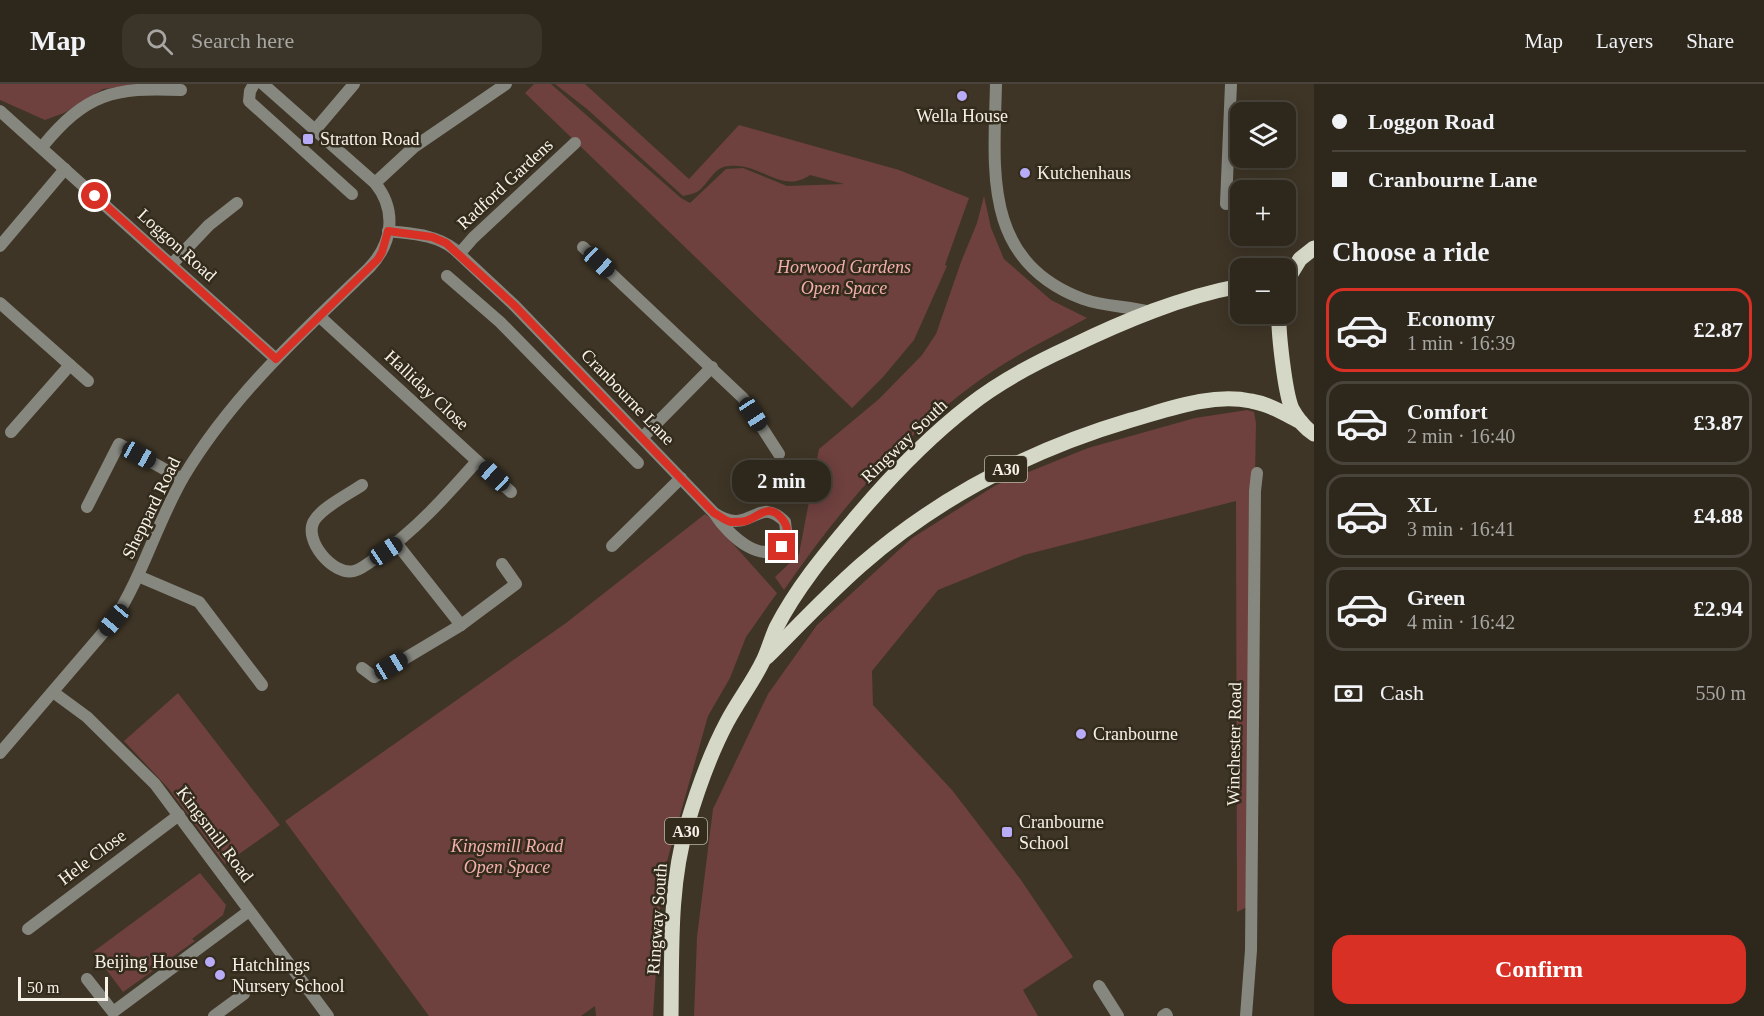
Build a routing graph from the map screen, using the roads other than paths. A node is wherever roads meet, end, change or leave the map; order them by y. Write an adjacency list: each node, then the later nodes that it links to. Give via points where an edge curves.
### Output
1 (254, 84): 14 (street, via 249,101)
2 (263, 84): 9 (street)
3 (354, 84): 9 (street)
4 (506, 84): 13 (street, via 414,147)
5 (996, 84): 28 (street, via 994,169 1003,220 1015,246 1030,266 1080,298)
6 (1231, 84): 16 (street)
7 (182, 90): 11 (street, via 141,88 92,101 63,123)
8 (0, 111): 11 (street, Loggon Road)
9 (315, 130): 13 (street)
10 (575, 143): 21 (street, Radford Gardens)
11 (42, 147): 12 (street, Loggon Road)
12 (65, 169): 18 (street); 23 (street, Loggon Road)
13 (375, 183): 17 (street, via 390,211)
14 (352, 194)
15 (237, 203): 23 (street)
16 (1226, 204)
17 (388, 231): 21 (street, Cranbourne Lane, via 432,237); 29 (street, Sheppard Road, via 378,259)
18 (0, 246)
19 (583, 247): 34 (street)
20 (1313, 248): 22 (main road)
21 (460, 253): 27 (street, Cranbourne Lane)
22 (1296, 263)
23 (172, 264): 32 (street, Loggon Road)
24 (447, 276): 30 (street)
25 (1230, 288): 28 (main road, Ringway South / A30)
26 (0, 303): 33 (street)
27 (515, 306): 30 (street); 39 (street, Cranbourne Lane)
28 (1150, 312): 55 (main road, Ringway South / A30, via 1020,371 972,403 925,443 824,555 796,593)
29 (319, 316): 32 (street, Sheppard Road); 41 (street, Halliday Close)
30 (500, 322): 42 (street)
31 (1279, 324): 36 (main road, via 1288,397)
32 (276, 359): 45 (street, Sheppard Road, via 227,414)
33 (70, 365): 35 (street); 37 (street)
34 (712, 367): 39 (street); 40 (street, via 743,398)
35 (88, 381)
36 (1301, 422): 38 (main road); 55 (main road, Ringway South / A30, via 1273,407 1225,398 1183,405 1045,451 957,495 909,527 862,565)
37 (11, 432)
38 (1314, 434)
39 (642, 438): 44 (street, Cranbourne Lane)
40 (778, 454)
41 (477, 461): 47 (street, Halliday Close); 50 (street)
42 (638, 463)
43 (1257, 473): 70 (street, Winchester Road, via 1251,950)
44 (681, 478): 49 (street, Cranbourne Lane); 51 (street)
45 (182, 479): 48 (street, via 119,444); 53 (street, Sheppard Road)
46 (362, 485): 50 (street, via 314,520 312,531 318,548 332,566 349,572)
47 (511, 492)
48 (87, 507)
49 (714, 513): 49 (street, Cranbourne Lane, via 730,522 745,521 760,512 775,513 785,522 786,539 777,551 766,554 743,544)
50 (397, 544): 54 (street)
51 (612, 546)
52 (502, 564): 54 (street, via 516,584)
53 (138, 576): 57 (street, via 199,602); 58 (street, Sheppard Road, via 114,620)
54 (461, 625): 56 (street, via 374,676)
55 (762, 662): 68 (main road, Ringway South / A30, via 722,732 687,827 676,885)
56 (362, 668)
57 (262, 685)
58 (53, 692): 59 (street, Sheppard Road); 60 (street, Kingsmill Road, via 87,717 155,784)
59 (0, 753)
60 (178, 815): 61 (street, Kingsmill Road); 62 (street, Hele Close)
61 (249, 911): 63 (street, via 114,1012); 66 (street, Kingsmill Road)
62 (28, 929)
63 (87, 979)
64 (1099, 986): 69 (street)
65 (244, 994): 67 (street)
66 (324, 1015)
67 (214, 1016)
68 (671, 1016)
69 (1118, 1016)
70 (1246, 1016)

